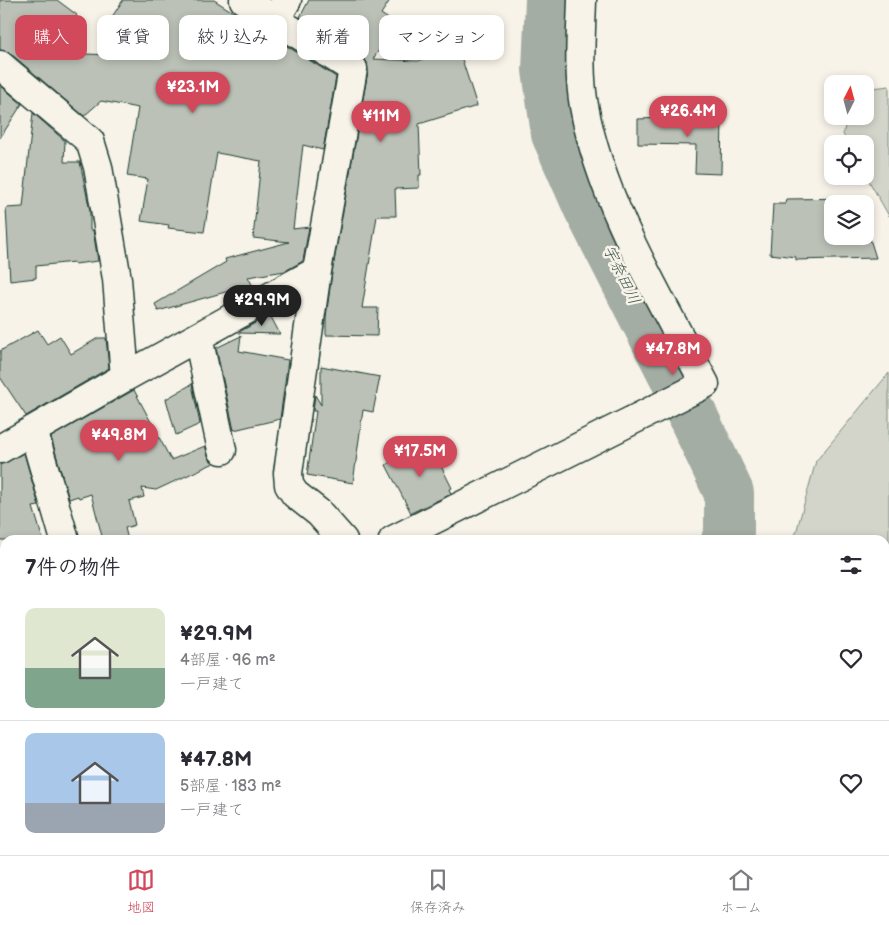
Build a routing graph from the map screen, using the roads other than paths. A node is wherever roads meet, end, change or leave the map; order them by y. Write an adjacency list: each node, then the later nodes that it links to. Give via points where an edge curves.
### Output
1 (244, 0): 3 (street)
2 (582, 0): 13 (street, via 582,87 593,146 624,227 705,384)
3 (281, 10): 5 (street, via 353,69)
4 (0, 65): 7 (street, via 90,141 98,167 117,279)
5 (317, 271): 6 (street); 12 (street, via 288,473 289,485 295,494 319,513)
6 (198, 337): 7 (street); 10 (street)
7 (124, 377): 8 (street)
8 (33, 430): 9 (street); 11 (street)
9 (0, 449)
10 (222, 450)
11 (64, 535)
12 (339, 535)
13 (403, 535)

